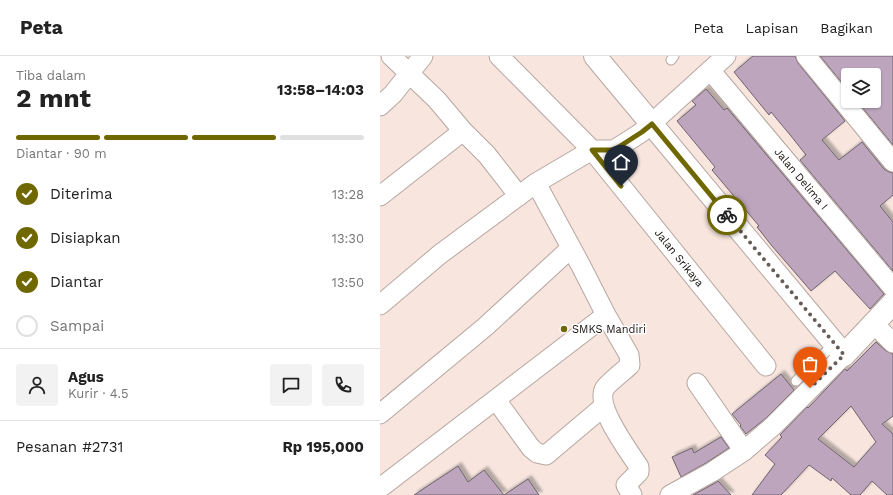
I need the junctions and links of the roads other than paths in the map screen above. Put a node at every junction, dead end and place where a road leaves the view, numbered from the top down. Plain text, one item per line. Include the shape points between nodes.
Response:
1 (391, 56) edge
2 (423, 56) edge
3 (499, 56) edge
4 (595, 56) edge
5 (726, 56) edge
6 (806, 56) edge
7 (710, 70) junction
8 (409, 74) junction
9 (380, 106) edge
10 (652, 124) junction
11 (463, 131) junction
12 (592, 150) junction
13 (893, 162) edge
14 (536, 183) junction
15 (380, 196) edge
16 (519, 196) junction
17 (571, 248) junction
18 (893, 288) edge
19 (893, 303) edge
20 (380, 305) edge
21 (606, 315) junction
22 (874, 324) junction
23 (893, 342) edge
24 (839, 350) junction
25 (766, 366) dead end
26 (796, 381) dead end
27 (697, 383) dead end
28 (496, 400) junction
29 (603, 407) junction
30 (380, 414) edge
31 (744, 451) junction
32 (380, 488) edge
33 (632, 495) edge
34 (670, 495) edge

1 - 8 street
2 - 8 street
3 - 12 street, Jalan Srikaya
4 - 10 street
5 - 7 street
6 - 13 street
7 - 10 street
7 - 18 street, Jalan Delima I
8 - 9 street
8 - 11 street via 437,100
10 - 12 street via 614,150
10 - 24 street
11 - 15 street
11 - 16 street via 487,155
12 - 14 street
12 - 25 street, Jalan Srikaya
14 - 16 street
14 - 17 street
16 - 20 street via 439,255
17 - 21 street
17 - 30 street via 484,327
19 - 22 street
21 - 28 street
21 - 29 street via 631,361 630,365 605,387
22 - 23 street
22 - 24 street
24 - 26 lane
24 - 31 street via 773,426
27 - 31 street
28 - 29 street via 531,448 537,454 546,455
28 - 32 street
29 - 33 street via 639,467 639,472 626,485
31 - 34 street

